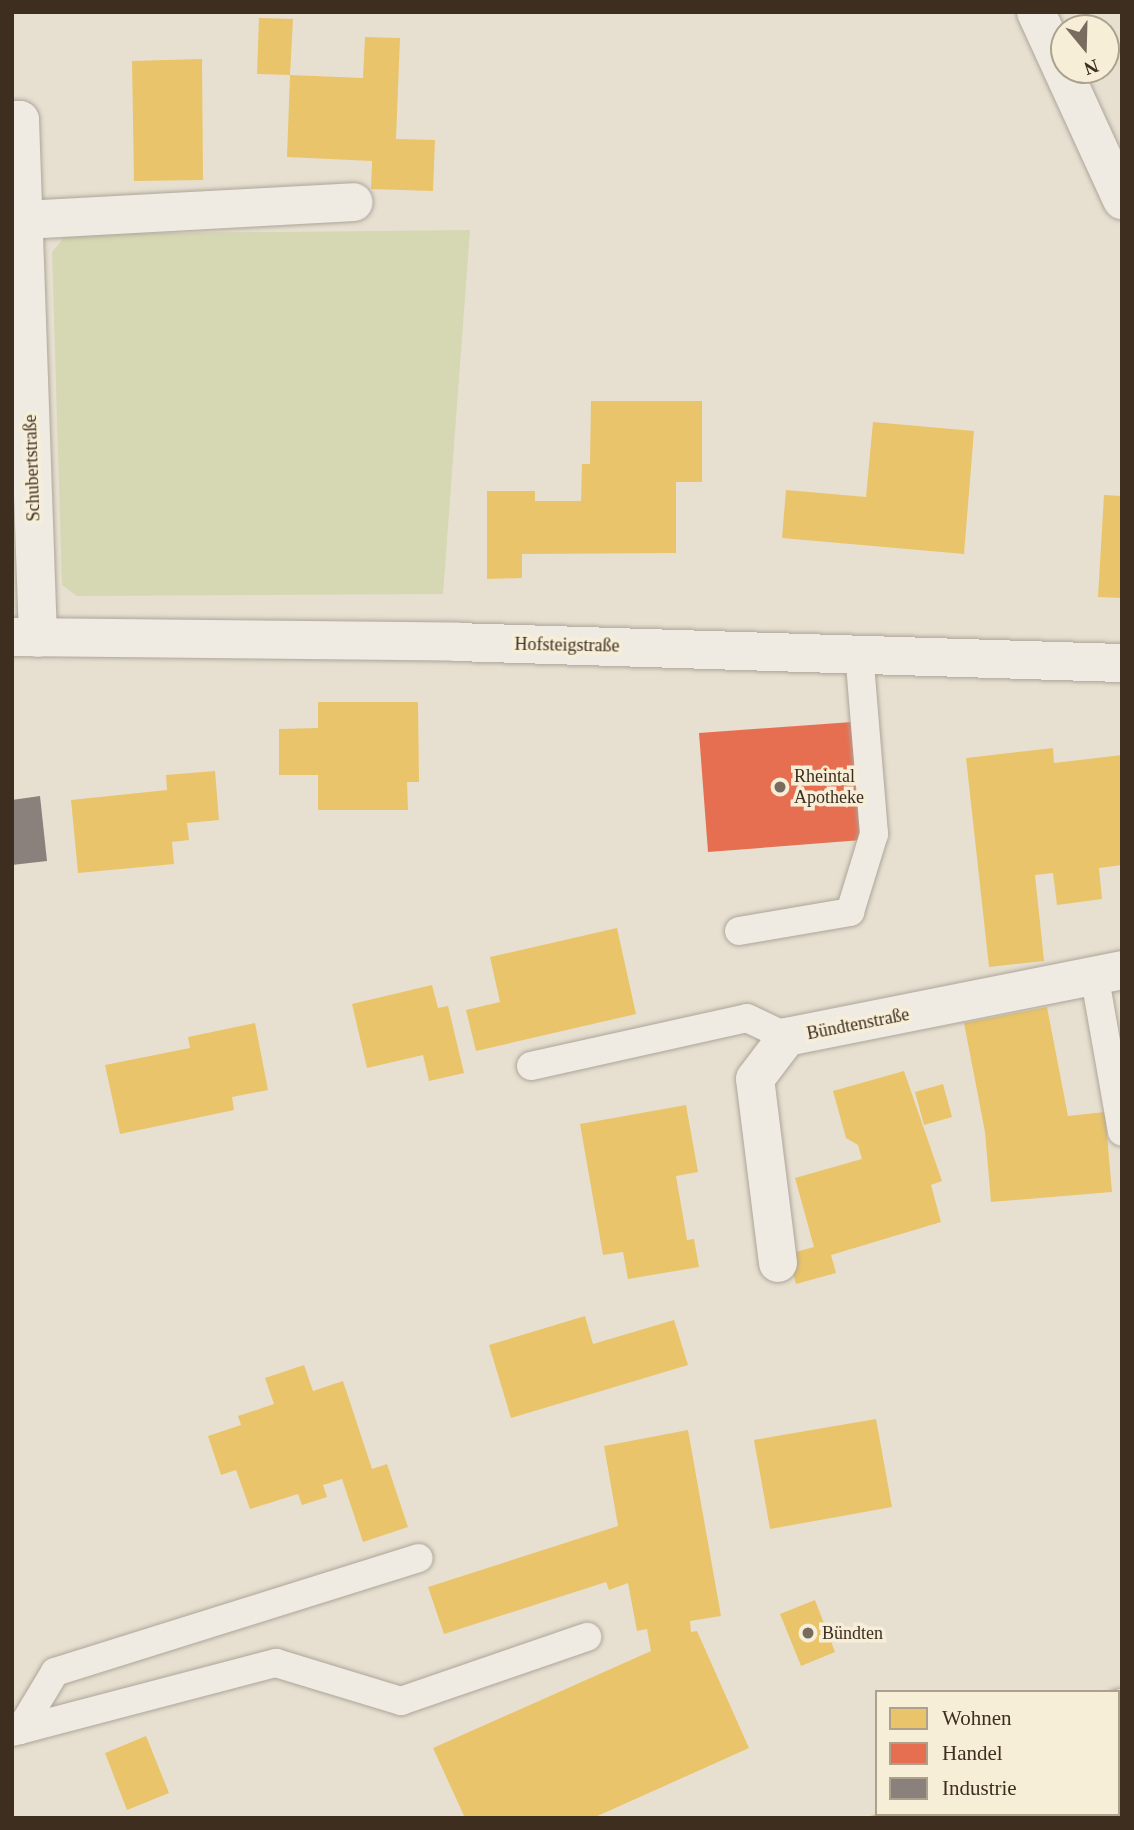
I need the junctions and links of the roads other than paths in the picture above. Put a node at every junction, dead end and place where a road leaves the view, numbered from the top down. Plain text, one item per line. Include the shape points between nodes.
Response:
1 (1036, 12) edge
2 (12, 120) edge
3 (1122, 200) edge
4 (354, 202) dead end
5 (24, 220) junction
6 (19, 298) edge
7 (25, 638) edge
8 (859, 653) junction
9 (1122, 663) edge
10 (739, 931) dead end
11 (1108, 974) edge
12 (787, 1037) junction
13 (531, 1066) dead end
14 (1122, 1132) edge
15 (778, 1263) dead end
16 (419, 1558) dead end
17 (587, 1637) dead end
18 (16, 1731) edge

1 - 3 street
2 - 5 street, Schubertstraße via 20,120
4 - 5 street
5 - 6 street, Schubertstraße
6 - 7 street, Schubertstraße
7 - 8 street, Hofsteigstraße
8 - 9 street, Hofsteigstraße
8 - 10 lane via 873,834 850,912
11 - 12 street, Bündtenstraße
11 - 14 lane
12 - 13 lane via 747,1018
12 - 15 street, Bündtenstraße via 755,1079
16 - 18 lane via 55,1672
17 - 18 lane via 401,1701 276,1663

